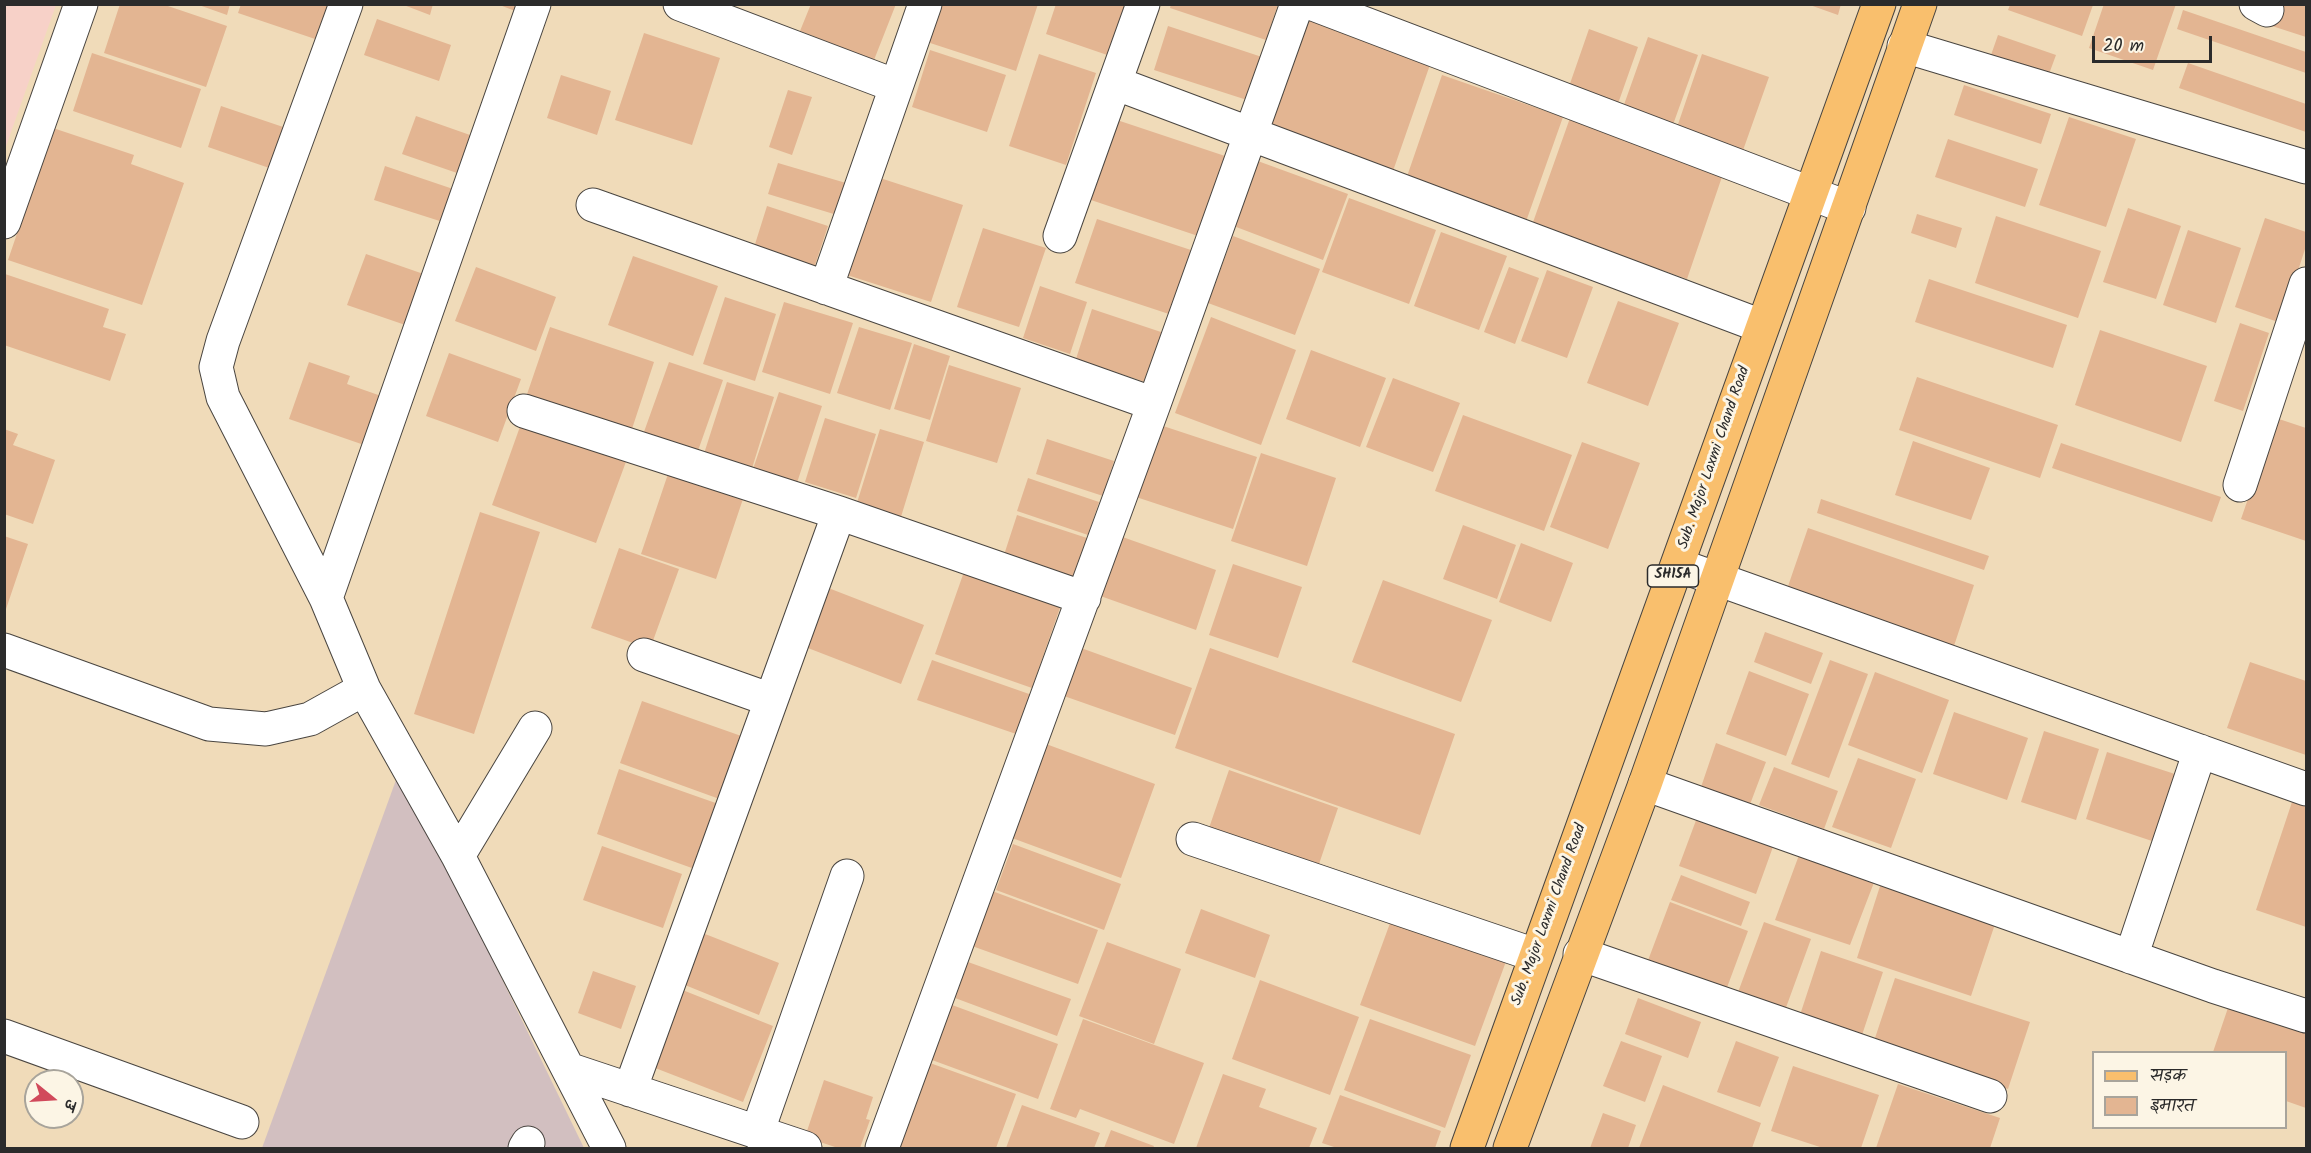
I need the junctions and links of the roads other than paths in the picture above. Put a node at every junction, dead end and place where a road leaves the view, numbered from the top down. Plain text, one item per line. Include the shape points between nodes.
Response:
1 (81, 4) edge
2 (346, 4) edge
3 (534, 4) edge
4 (680, 4) edge
5 (925, 4) edge
6 (1143, 4) edge
7 (1297, 4) edge
8 (1313, 4) edge
9 (1879, 4) edge
10 (1920, 4) edge
11 (1904, 46) junction
12 (1115, 83) junction
13 (896, 86) junction
14 (1251, 133) junction
15 (2307, 167) edge
16 (1809, 194) junction
17 (593, 205) dead end
18 (1849, 208) junction
19 (4, 222) edge
20 (1060, 236) dead end
21 (2307, 284) edge
22 (826, 288) junction
23 (1761, 326) junction
24 (1154, 404) junction
25 (524, 411) dead end
26 (2240, 485) dead end
27 (839, 513) junction
28 (1678, 565) junction
29 (1716, 579) junction
30 (326, 598) junction
31 (1084, 598) junction
32 (4, 650) edge
33 (644, 655) dead end
34 (364, 689) junction
35 (771, 700) junction
36 (535, 728) dead end
37 (2200, 751) junction
38 (1645, 784) junction
39 (2307, 789) edge
40 (1193, 839) dead end
41 (458, 856) junction
42 (846, 876) dead end
43 (1580, 954) junction
44 (1535, 955) junction
45 (2131, 957) junction
46 (2307, 1016) edge
47 (4, 1036) edge
48 (571, 1070) junction
49 (630, 1090) junction
50 (1990, 1096) dead end
51 (242, 1122) dead end
52 (757, 1132) junction
53 (609, 1149) edge
54 (805, 1149) edge
55 (882, 1149) edge
56 (1467, 1149) edge
57 (1509, 1149) edge

1 - 19 street
2 - 30 street via 216,367 223,397 237,427
3 - 30 street
4 - 13 street
5 - 13 street
6 - 12 street
7 - 14 street
8 - 16 street
9 - 16 main road, Sub. Major Laxmi Chand Road / SH15A
10 - 11 main road, SH15A
11 - 15 street
11 - 18 main road, SH15A
12 - 14 street
12 - 20 street
13 - 22 street
14 - 23 street
14 - 24 street
16 - 18 street
16 - 23 main road, Sub. Major Laxmi Chand Road / SH15A
17 - 22 street
18 - 29 main road, SH15A
21 - 26 street
22 - 24 street
23 - 28 main road, Sub. Major Laxmi Chand Road / SH15A
24 - 31 street
25 - 27 street
27 - 31 street
27 - 35 street
28 - 29 street
28 - 44 main road, Sub. Major Laxmi Chand Road / SH15A
29 - 37 street
29 - 38 main road, SH15A
30 - 34 street
31 - 55 street
32 - 34 street via 209,724 267,729 310,719
33 - 35 street
34 - 41 street
35 - 49 street
36 - 41 street
37 - 39 street
37 - 45 street
38 - 43 main road, SH15A
38 - 45 street
40 - 44 street
41 - 48 street
42 - 52 street
43 - 50 street
43 - 57 main road, SH15A
44 - 56 main road, Sub. Major Laxmi Chand Road / SH15A
45 - 46 street
47 - 51 street
48 - 49 street
48 - 53 street
49 - 52 street
52 - 54 street

